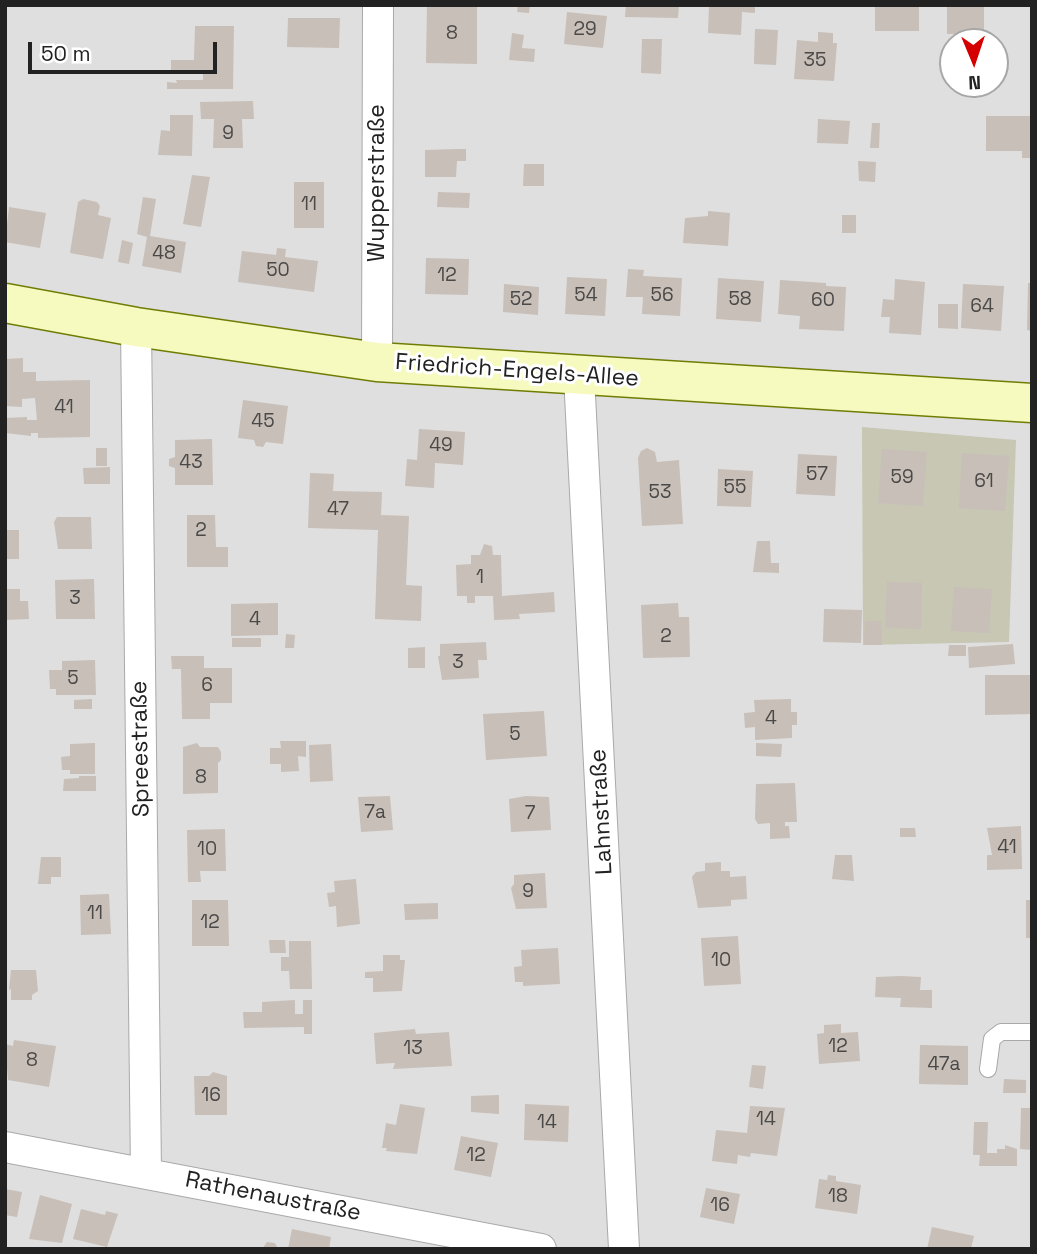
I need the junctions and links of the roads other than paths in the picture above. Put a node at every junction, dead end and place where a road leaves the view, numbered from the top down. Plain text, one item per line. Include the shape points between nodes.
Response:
1 (378, 5) edge
2 (5, 303) edge
3 (136, 327) junction
4 (377, 362) junction
5 (579, 376) junction
6 (1032, 404) edge
7 (1032, 1032) edge
8 (988, 1069) dead end
9 (5, 1147) edge
10 (146, 1172) junction
11 (541, 1249) edge
12 (624, 1249) edge

1 - 4 street, Wupperstraße
2 - 3 street, Friedrich-Engels-Allee
3 - 4 street, Friedrich-Engels-Allee
3 - 10 street, Spreestraße
4 - 5 street, Friedrich-Engels-Allee
5 - 6 street, Friedrich-Engels-Allee
5 - 12 street, Lahnstraße
7 - 8 lane via 1001,1032 992,1039
9 - 10 street, Rathenaustraße
10 - 11 street, Rathenaustraße

